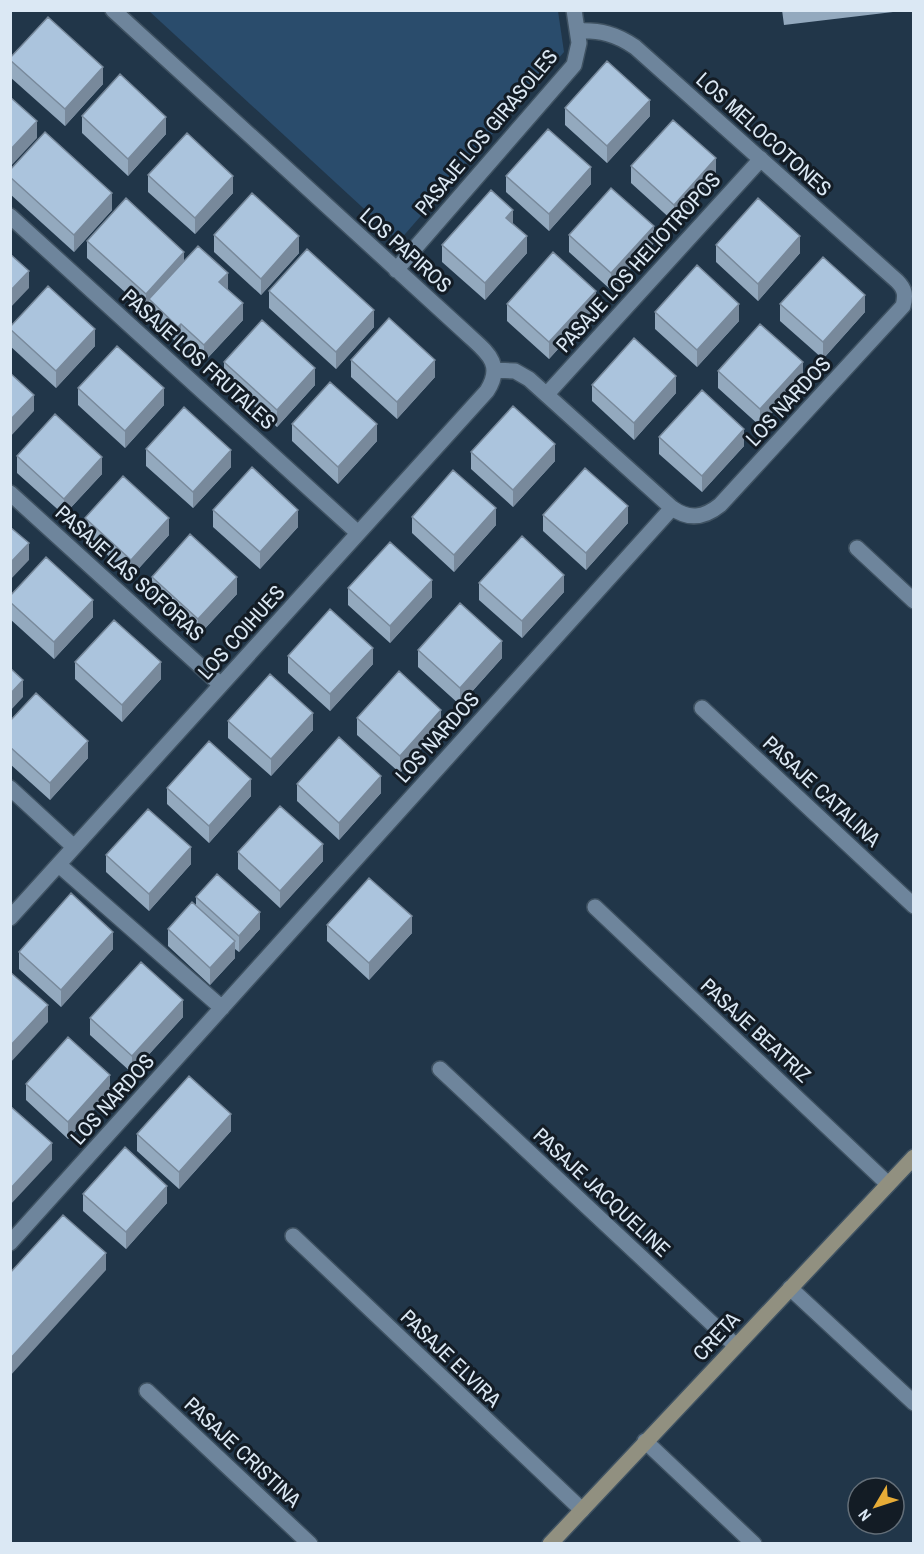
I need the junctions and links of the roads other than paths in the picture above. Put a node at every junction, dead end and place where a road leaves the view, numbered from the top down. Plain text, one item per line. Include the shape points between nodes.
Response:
1 (113, 10) edge
2 (574, 10) edge
3 (578, 32) junction
4 (761, 159) junction
5 (10, 216) edge
6 (396, 270) junction
7 (905, 296) joint
8 (495, 370) junction
9 (546, 394) junction
10 (10, 493) edge
11 (672, 508) junction
12 (358, 533) junction
13 (857, 548) dead end
14 (914, 601) edge
15 (221, 685) junction
16 (702, 708) dead end
17 (10, 788) edge
18 (74, 848) junction
19 (59, 865) junction
20 (914, 906) edge
21 (595, 907) dead end
22 (10, 918) edge
23 (222, 1008) junction
24 (440, 1069) dead end
25 (914, 1157) edge
26 (888, 1184) junction
27 (293, 1236) dead end
28 (10, 1243) edge
29 (790, 1288) junction
30 (736, 1346) junction
31 (147, 1391) dead end
32 (914, 1403) edge
33 (645, 1442) junction
34 (582, 1510) junction
35 (310, 1544) edge
36 (550, 1544) edge
37 (754, 1544) edge

1 - 6 street, LOS PAPIROS
2 - 3 street, PASAJE LOS GIRASOLES
3 - 4 street, LOS MELOCOTONES via 606,32 635,47
3 - 6 street, PASAJE LOS GIRASOLES via 574,65
4 - 7 street, LOS MELOCOTONES via 897,280
4 - 9 street, PASAJE LOS HELIOTROPOS
5 - 12 street, PASAJE LOS FRUTALES
6 - 8 street, LOS PAPIROS via 492,358
7 - 11 street, LOS NARDOS via 897,314 720,505 697,517
8 - 9 street via 515,371
8 - 12 street, LOS COIHUES via 487,391
9 - 11 street
10 - 15 street, PASAJE LAS SOFORAS
11 - 23 street, LOS NARDOS
12 - 15 street, LOS COIHUES
13 - 14 street
15 - 18 street, LOS COIHUES
16 - 20 street, PASAJE CATALINA
17 - 18 street
18 - 19 street, LOS COIHUES
19 - 22 street, LOS COIHUES
19 - 23 street
21 - 26 street, PASAJE BEATRIZ
23 - 28 street, LOS NARDOS
24 - 30 street, PASAJE JACQUELINE
25 - 26 street, CRETA
26 - 29 street, CRETA
27 - 34 street, PASAJE ELVIRA
29 - 30 street, CRETA
29 - 32 street
30 - 33 street, CRETA
31 - 35 street, PASAJE CRISTINA
33 - 34 street, CRETA
33 - 37 street
34 - 36 street, CRETA

